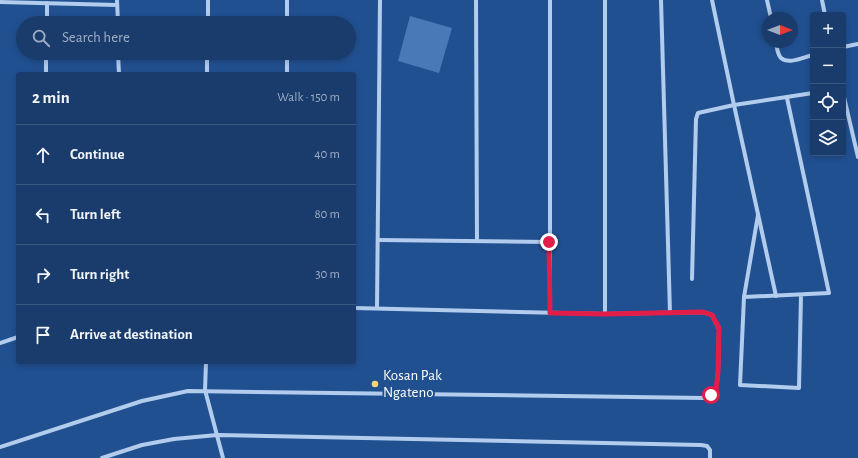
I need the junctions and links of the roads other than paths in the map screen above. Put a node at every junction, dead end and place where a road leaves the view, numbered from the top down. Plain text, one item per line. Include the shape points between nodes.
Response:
1 (208, 0) edge
2 (287, 0) edge
3 (380, 0) edge
4 (476, 0) edge
5 (550, 0) edge
6 (605, 0) edge
7 (661, 0) edge
8 (712, 0) edge
9 (767, 0) edge
10 (822, 0) edge
11 (0, 2) edge
12 (117, 2) edge
13 (47, 3) junction
14 (770, 12) edge
15 (824, 12) edge
16 (46, 16) edge
17 (118, 16) edge
18 (208, 16) edge
19 (287, 16) edge
20 (858, 44) edge
21 (846, 46) edge
22 (777, 48) edge
23 (810, 56) edge
24 (46, 60) edge
25 (118, 60) edge
26 (208, 60) edge
27 (287, 60) edge
28 (46, 72) edge
29 (119, 72) edge
30 (207, 72) edge
31 (287, 72) edge
32 (810, 94) edge
33 (787, 98) junction
34 (734, 105) junction
35 (846, 106) edge
36 (858, 157) edge
37 (758, 212) junction
38 (378, 240) junction
39 (477, 241) junction
40 (549, 242) junction
41 (692, 279) dead end
42 (801, 295) junction
43 (776, 296) junction
44 (744, 297) junction
45 (356, 308) edge
46 (377, 308) junction
47 (550, 313) junction
48 (670, 313) junction
49 (605, 314) junction
50 (16, 338) edge
51 (0, 343) edge
52 (206, 364) edge
53 (205, 390) junction
54 (217, 436) junction
55 (0, 447) edge
56 (102, 458) edge
57 (223, 458) edge
58 (710, 458) edge

1 - 18 street
2 - 19 street
3 - 38 street
4 - 39 street
5 - 40 street
6 - 49 street
7 - 48 street
8 - 34 street
9 - 14 street
10 - 15 street
11 - 13 street
12 - 13 street
12 - 17 street
13 - 16 street
20 - 21 street
22 - 23 street via 781,58 786,60
24 - 28 street
25 - 29 street
26 - 30 street
27 - 31 street
32 - 33 street
33 - 34 street
33 - 42 street via 829,293
34 - 37 street
34 - 41 street via 698,113 696,119
35 - 36 street
37 - 43 street
37 - 44 street
38 - 39 street
38 - 46 street
39 - 40 street
40 - 47 street
42 - 43 street
42 - 44 street via 799,388 740,385
43 - 44 street
45 - 46 street
46 - 47 street
47 - 49 street
48 - 49 street
48 - 53 street via 703,312 712,315 719,328 716,391 711,395 704,398
50 - 51 street
52 - 53 street
53 - 54 street
53 - 55 street via 142,401
54 - 56 street via 174,438
54 - 57 street
54 - 58 street via 702,445 710,450

